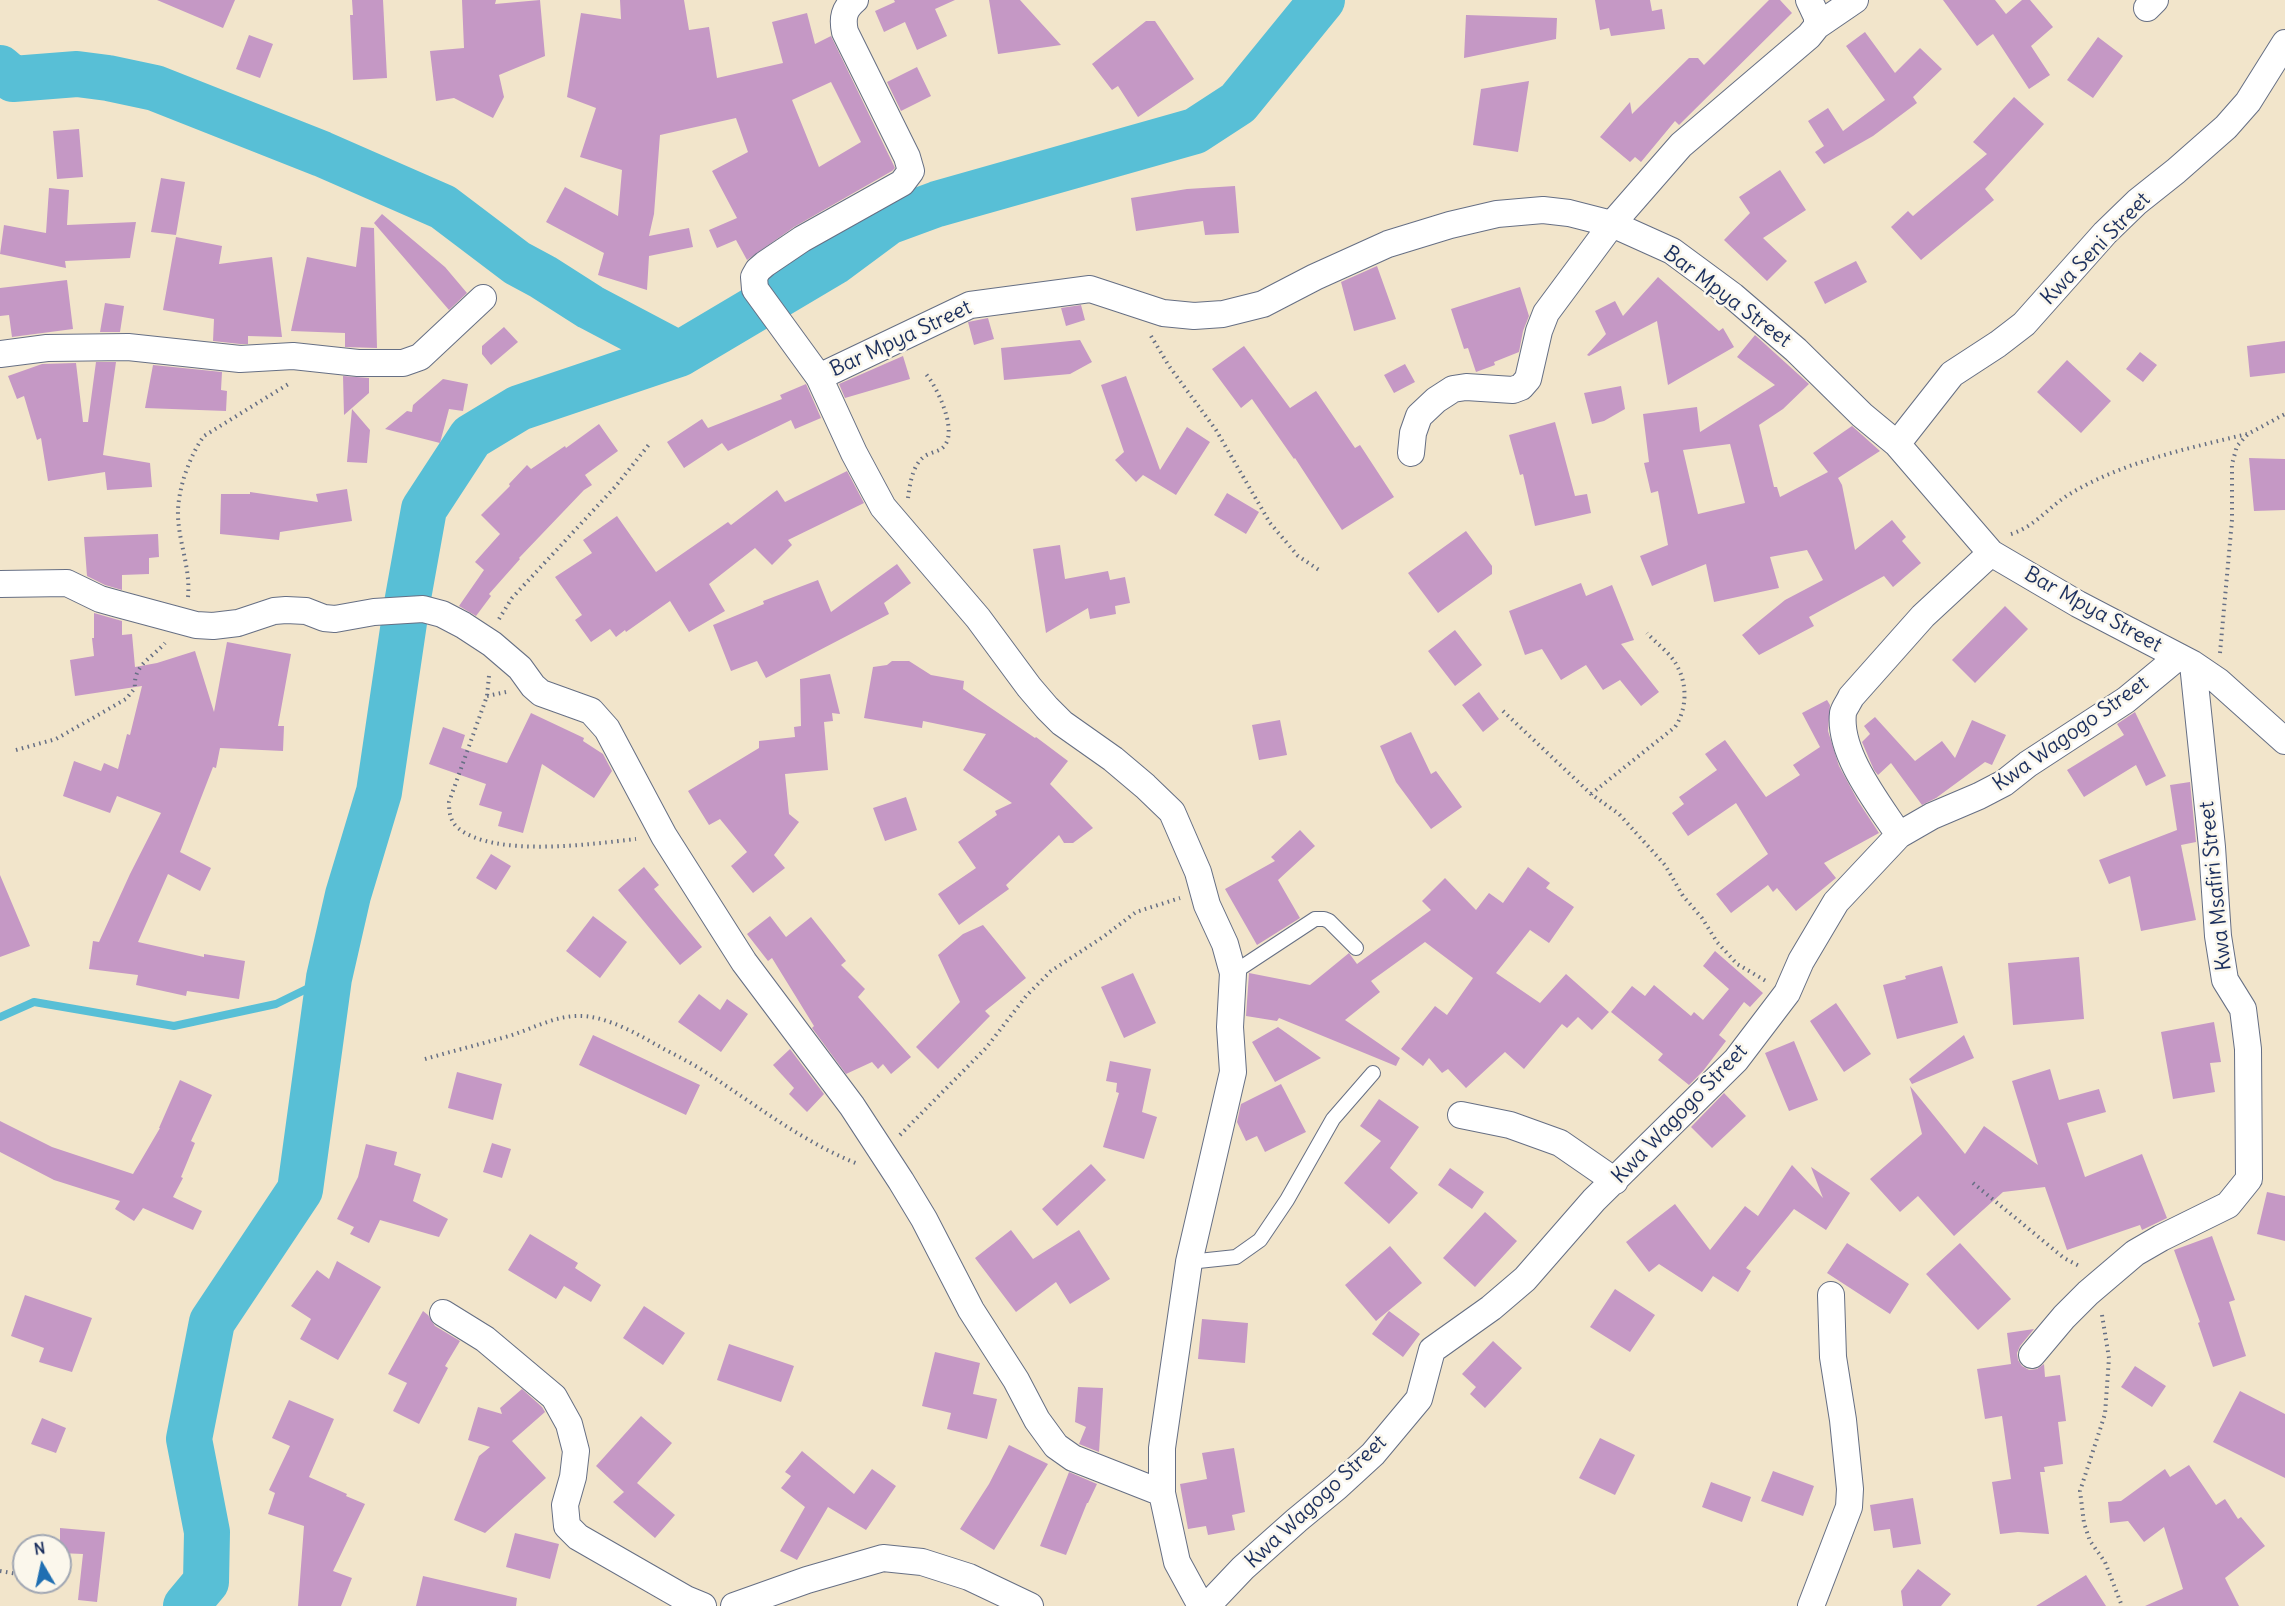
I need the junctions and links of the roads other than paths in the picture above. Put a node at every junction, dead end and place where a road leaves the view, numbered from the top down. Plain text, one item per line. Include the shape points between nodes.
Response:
1 (855, 0) edge
2 (1809, 0) edge
3 (1855, 0) edge
4 (1817, 26) junction
5 (2285, 43) edge
6 (1612, 224) junction
7 (483, 298) dead end
8 (0, 354) edge
9 (819, 377) junction
10 (1897, 444) junction
11 (1411, 453) dead end
12 (1986, 548) junction
13 (0, 584) edge
14 (2186, 660) junction
15 (2285, 741) edge
16 (1899, 835) junction
17 (1356, 948) dead end
18 (1233, 973) junction
19 (1373, 1072) dead end
20 (1461, 1115) dead end
21 (1615, 1181) junction
22 (1189, 1262) junction
23 (1831, 1295) dead end
24 (443, 1312) dead end
25 (2032, 1355) dead end
26 (1162, 1493) junction
27 (703, 1606) edge
28 (734, 1606) edge
29 (1030, 1606) edge
30 (1201, 1606) edge
31 (1207, 1606) edge
32 (1811, 1606) edge

1 - 9 street via 844,14 845,32 911,171 902,183 801,238 754,277 755,289
2 - 4 street
3 - 4 street
4 - 6 street via 1681,145
5 - 10 street, Kwa Seni Street via 2248,102 2226,127 2105,232 2024,324 1952,374
6 - 9 street, Bar Mpya Street via 1543,210 1497,214 1388,243 1263,304 1223,314 1164,313 1090,289 970,304
6 - 10 street, Bar Mpya Street via 1672,251 1733,296
6 - 11 street via 1546,313 1528,379 1521,387 1453,389 1419,416
7 - 8 street via 420,357 403,363 367,364 293,356 240,359 128,347 47,348
9 - 18 street via 883,507 978,618 1047,708 1113,759 1172,812
10 - 12 street, Bar Mpya Street
12 - 14 street, Bar Mpya Street via 2078,604
12 - 16 street via 1851,697 1843,712 1847,748
13 - 26 street via 67,583 109,601 196,625 238,623 286,610 335,619 423,609 452,619 492,644 541,693 591,711 607,729 664,836 732,943 852,1106 872,1159 924,1219 971,1310 1056,1446 1073,1458
14 - 15 street, Bar Mpya Street via 2218,681
14 - 16 street, Kwa Wagogo Street via 2004,783
14 - 25 street, Kwa Msafiri Street via 2212,847 2225,980 2243,1009 2248,1048 2249,1179 2228,1205 2135,1253 2088,1293
16 - 21 street, Kwa Wagogo Street via 1836,902 1787,993 1736,1060
17 - 18 lane via 1329,921 1315,919
18 - 22 street via 1233,1072
19 - 22 lane via 1333,1119 1260,1240 1236,1257
20 - 21 street via 1551,1139
21 - 31 street, Kwa Wagogo Street via 1525,1279 1432,1350 1419,1398 1373,1454 1243,1568
22 - 26 street via 1162,1449
23 - 32 street via 1833,1358 1843,1420 1849,1507
24 - 27 street via 485,1339 555,1397 569,1424 576,1451 565,1505 567,1526 578,1537
26 - 30 street via 1177,1562
28 - 29 street via 883,1558 922,1562 960,1574

